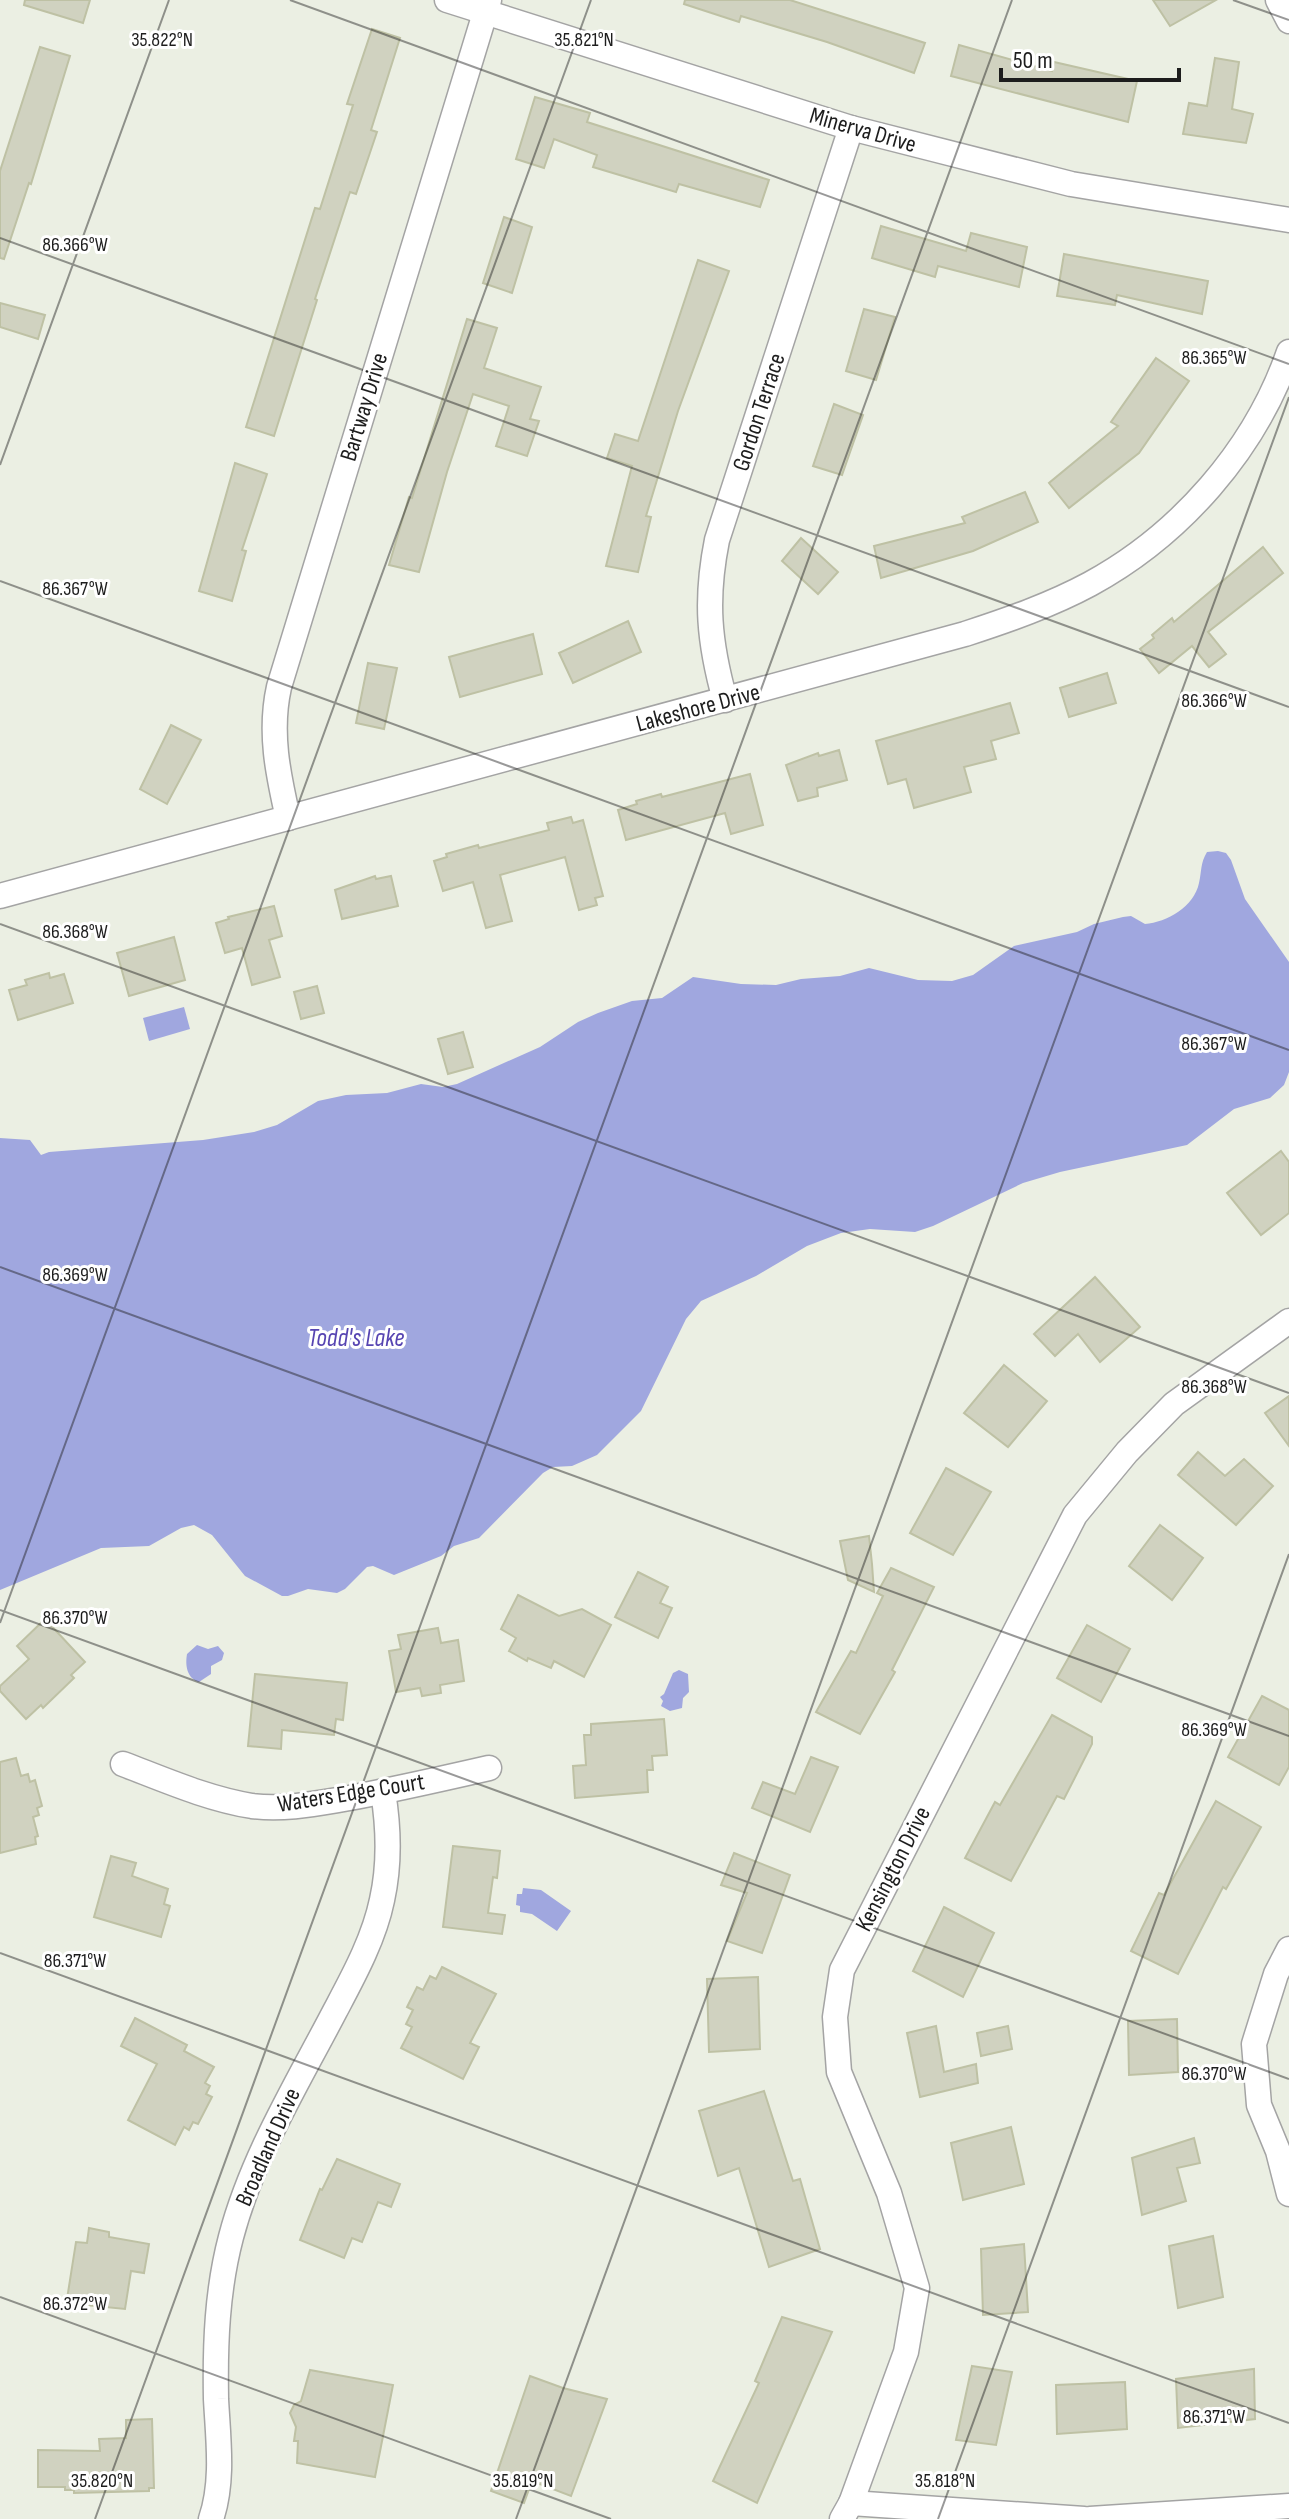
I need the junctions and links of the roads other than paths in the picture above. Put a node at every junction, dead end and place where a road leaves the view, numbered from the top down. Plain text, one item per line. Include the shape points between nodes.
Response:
1 (447, 0) edge
2 (1278, 0) edge
3 (488, 6) edge
4 (1289, 21) edge
5 (851, 128) junction
6 (1289, 220) edge
7 (1289, 352) edge
8 (725, 700) junction
9 (288, 818) junction
10 (0, 896) edge
11 (1289, 1321) edge
12 (123, 1764) dead end
13 (489, 1768) dead end
14 (383, 1792) junction
15 (1289, 1949) edge
16 (1283, 2150) edge
17 (1289, 2194) edge
18 (1289, 2506) edge
19 (846, 2511) edge
20 (211, 2519) edge
21 (1087, 2519) edge

1 - 3 street, Minerva Drive
2 - 4 street
3 - 5 street, Minerva Drive
3 - 9 street, Bartway Drive via 279,687 273,720
5 - 6 street, Minerva Drive via 1071,184
5 - 8 street, Gordon Terrace via 717,540 708,615
7 - 8 street, Lakeshore Drive via 1251,433 1212,484 1168,529 1111,571 1010,619
8 - 9 street, Lakeshore Drive
9 - 10 street, Lakeshore Drive
11 - 19 street, Kensington Drive via 1174,1404 1075,1515 842,1970 835,2017 839,2072 889,2193 917,2288 906,2352
12 - 14 street, Waters Edge Court via 252,1806 290,1807
13 - 14 street, Waters Edge Court
14 - 20 street, Broadland Drive via 388,1855 375,1925 264,2150 230,2240 216,2332 218,2482
15 - 16 street via 1254,2044 1259,2105
16 - 17 street
18 - 21 street
19 - 21 street

